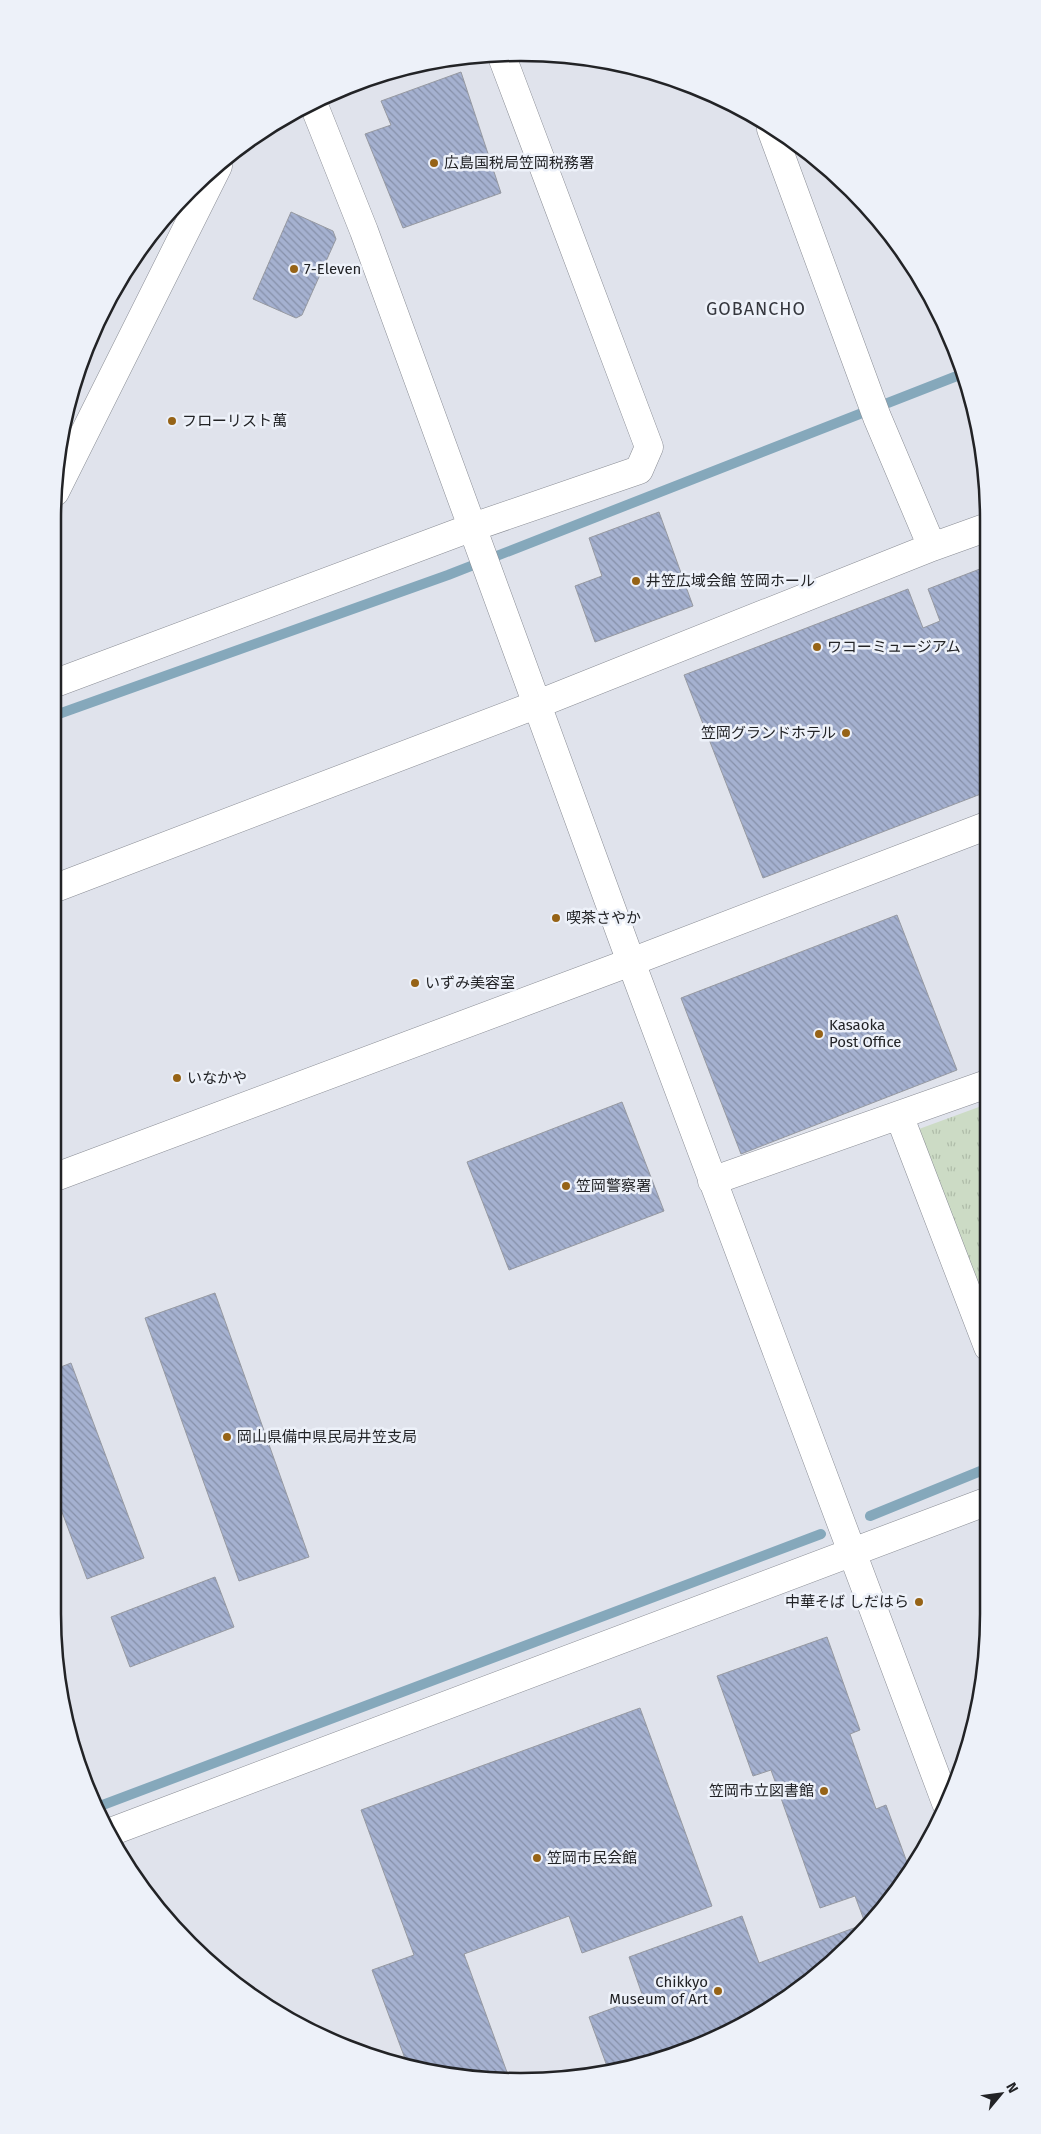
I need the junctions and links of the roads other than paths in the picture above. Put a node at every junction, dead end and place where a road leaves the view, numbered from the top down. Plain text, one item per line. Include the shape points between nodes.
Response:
1 (504, 62) edge
2 (316, 110) edge
3 (774, 138) edge
4 (209, 183) edge
5 (64, 475) edge
6 (980, 530) edge
7 (476, 538) junction
8 (932, 547) junction
9 (61, 681) edge
10 (538, 704) junction
11 (980, 828) edge
12 (61, 886) edge
13 (631, 962) junction
14 (980, 1086) edge
15 (899, 1115) junction
16 (61, 1175) edge
17 (712, 1181) junction
18 (979, 1297) edge
19 (980, 1504) edge
20 (853, 1551) junction
21 (943, 1794) edge
22 (116, 1830) edge

1 - 7 street via 648,448 639,470
2 - 7 street via 364,231
3 - 8 street via 873,407
4 - 5 street
6 - 8 street
7 - 9 street
7 - 10 street
8 - 10 street
10 - 12 street
10 - 13 street
11 - 13 street
13 - 16 street
13 - 17 street
14 - 15 street
15 - 17 street
15 - 18 street
17 - 20 street
19 - 20 street
20 - 21 street
20 - 22 street

